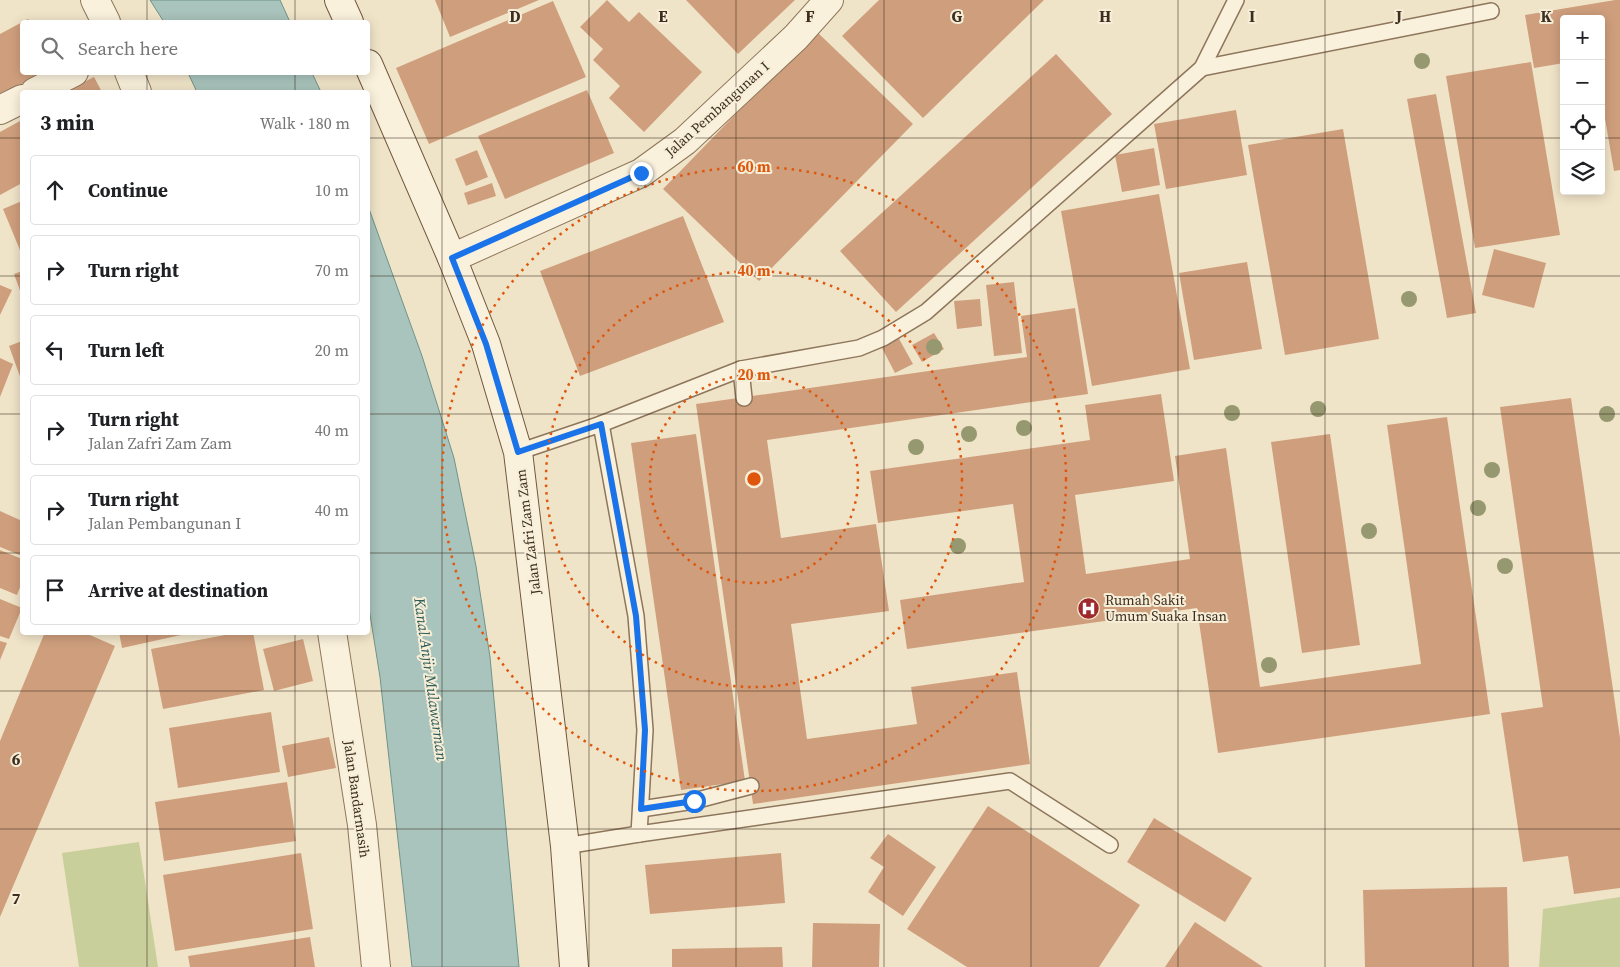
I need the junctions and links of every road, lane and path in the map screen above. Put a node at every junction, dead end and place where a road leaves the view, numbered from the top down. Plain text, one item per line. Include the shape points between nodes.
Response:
1 (95, 0) edge
2 (339, 0) edge
3 (829, 0) edge
4 (1236, 0) edge
5 (1491, 11) dead end
6 (105, 20) edge
7 (348, 20) edge
8 (1202, 68) junction
9 (370, 69) edge
10 (68, 75) edge
11 (130, 75) edge
12 (39, 90) edge
13 (136, 90) edge
14 (20, 100) edge
15 (0, 110) edge
16 (452, 258) junction
17 (741, 369) junction
18 (744, 398) dead end
19 (601, 424) junction
20 (518, 452) junction
21 (332, 635) edge
22 (751, 786) dead end
23 (641, 809) junction
24 (639, 834) junction
25 (1110, 845) dead end
26 (565, 846) junction
27 (376, 967) edge
28 (574, 967) edge

1 - 6 main road
2 - 7 main road
3 - 16 main road, Jalan Pembangunan I via 796,37 685,141 641,173
4 - 8 lane
5 - 8 lane
8 - 17 lane via 926,312 859,348
9 - 16 main road, Jalan Zafri Zam Zam
10 - 12 main road
11 - 13 main road
14 - 15 main road
16 - 20 main road, Jalan Zafri Zam Zam via 486,344
17 - 18 lane
17 - 19 lane
19 - 20 lane
19 - 23 lane via 636,616 645,730
20 - 26 main road, Jalan Zafri Zam Zam
21 - 27 main road, Jalan Bandarmasih via 362,825
22 - 23 lane via 694,801
23 - 24 lane
24 - 25 lane via 1010,780
24 - 26 lane
26 - 28 main road, Jalan Zafri Zam Zam

